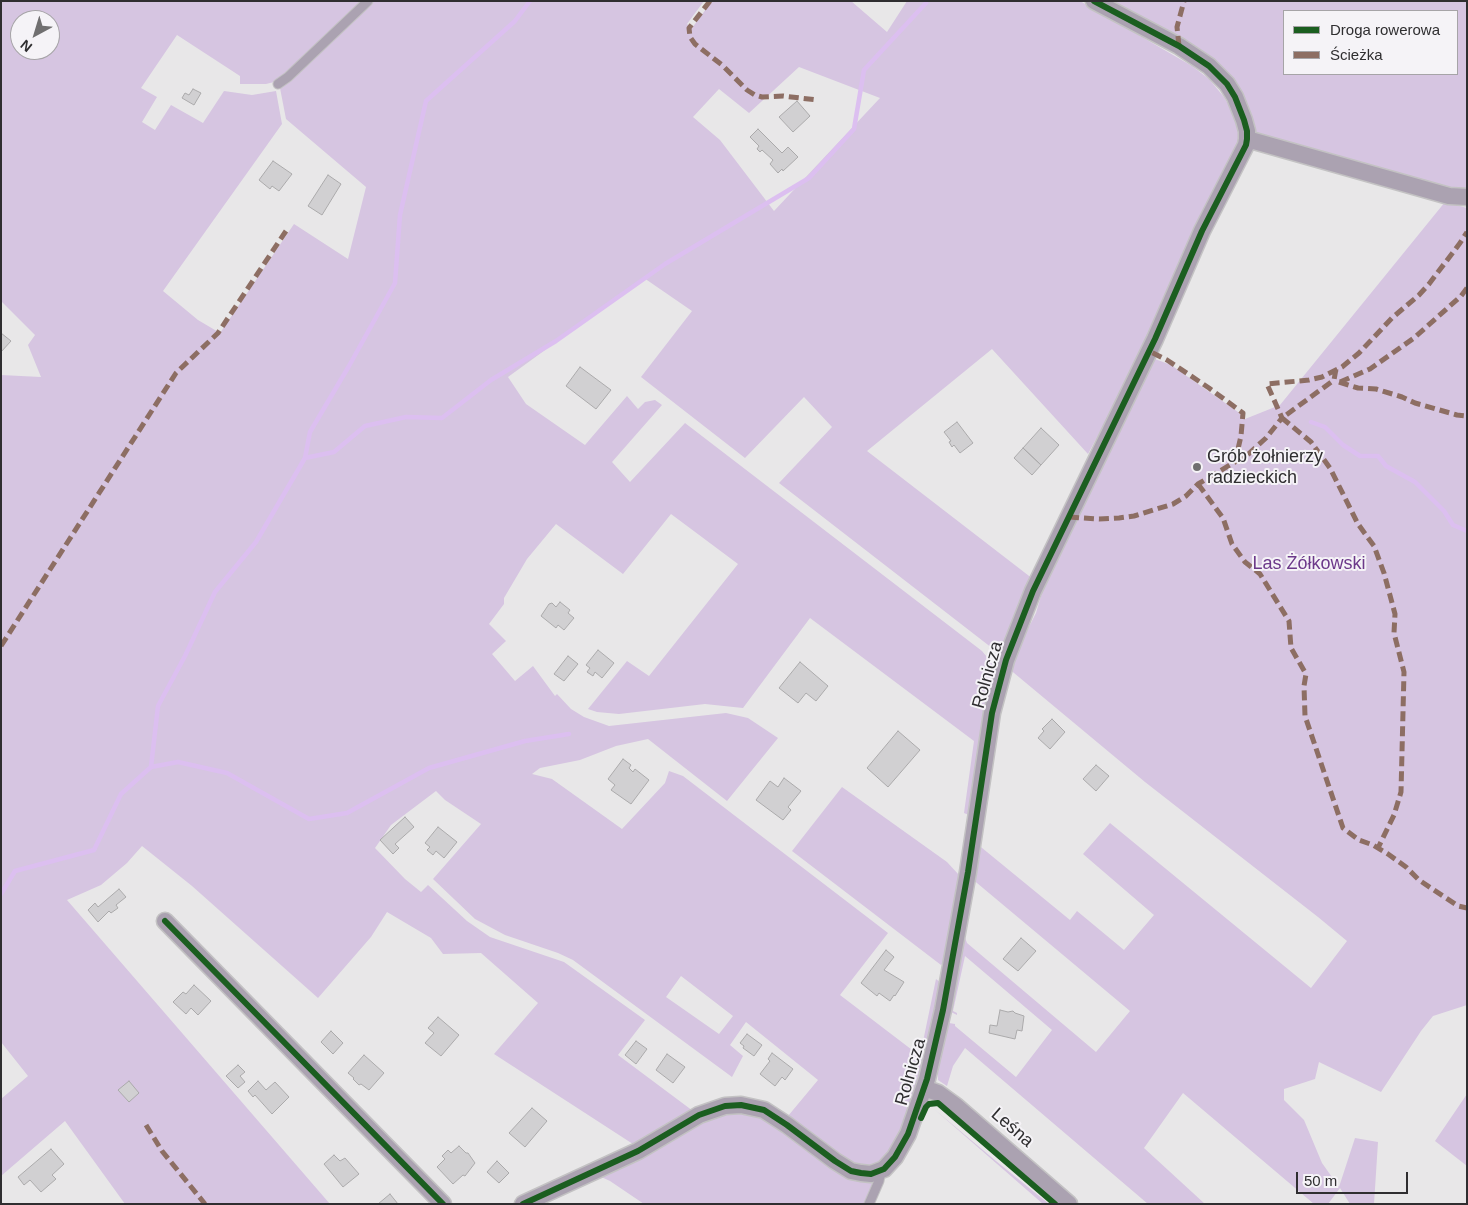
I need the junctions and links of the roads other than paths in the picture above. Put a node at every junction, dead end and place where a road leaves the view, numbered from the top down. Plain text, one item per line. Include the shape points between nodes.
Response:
1 (368, 1) edge
2 (1094, 1) edge
3 (278, 84) dead end
4 (1247, 139) junction
5 (1467, 197) edge
6 (165, 921) dead end
7 (924, 1088) junction
8 (878, 1172) junction
9 (443, 1204) edge
10 (523, 1204) edge
11 (869, 1204) edge
12 (1069, 1204) edge

1 - 3 lane
2 - 4 street via 1179,46 1209,66 1234,97 1248,131
4 - 5 street via 1449,196
4 - 7 street, Rolnicza via 1038,582 1006,660 992,713 966,881
6 - 9 street
7 - 8 street, Rolnicza via 908,1134 895,1157
7 - 12 street, Leśna via 938,1093 956,1106
8 - 10 street via 871,1174 851,1170 764,1110 735,1105 699,1115 638,1151
8 - 11 lane via 879,1182

